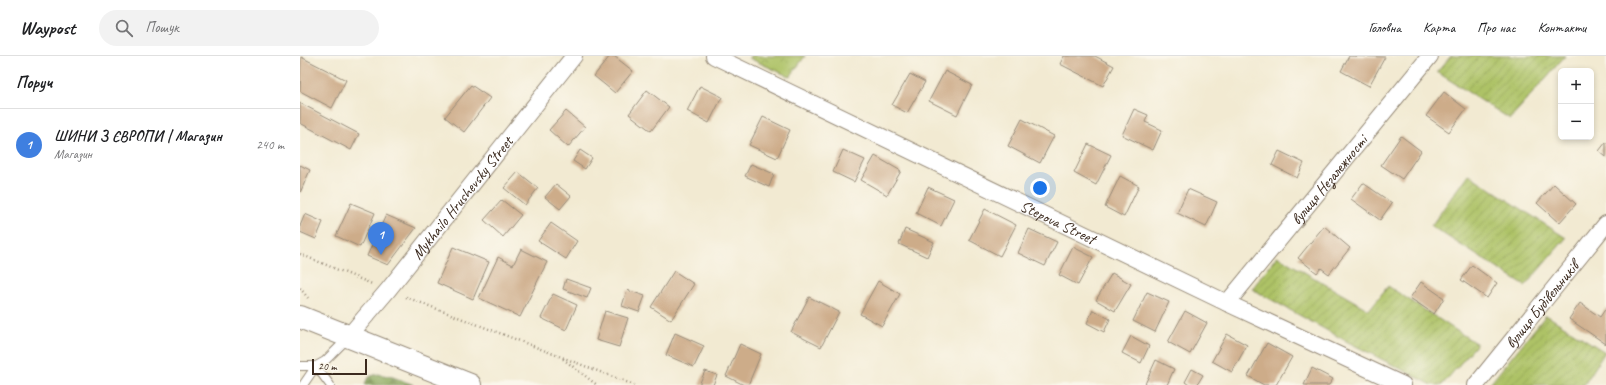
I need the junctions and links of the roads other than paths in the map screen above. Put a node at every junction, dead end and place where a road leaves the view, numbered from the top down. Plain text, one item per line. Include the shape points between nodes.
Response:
1 (574, 56) edge
2 (714, 56) edge
3 (1430, 56) edge
4 (1606, 224) edge
5 (1227, 303) junction
6 (305, 309) edge
7 (348, 338) junction
8 (300, 366) edge
9 (316, 366) junction
10 (303, 385) edge
11 (330, 385) edge
12 (470, 385) edge
13 (1403, 385) edge
14 (1476, 385) edge

1 - 7 street, Mykhailo Hrushevsky Street
2 - 5 street, Stepova Street
3 - 5 street, вулиця Незалежності
4 - 14 street, вулиця Будівельників
5 - 13 street, Stepova Street
6 - 7 highway
7 - 9 lane via 332,355
7 - 12 highway
8 - 9 lane
9 - 10 lane
9 - 11 lane

